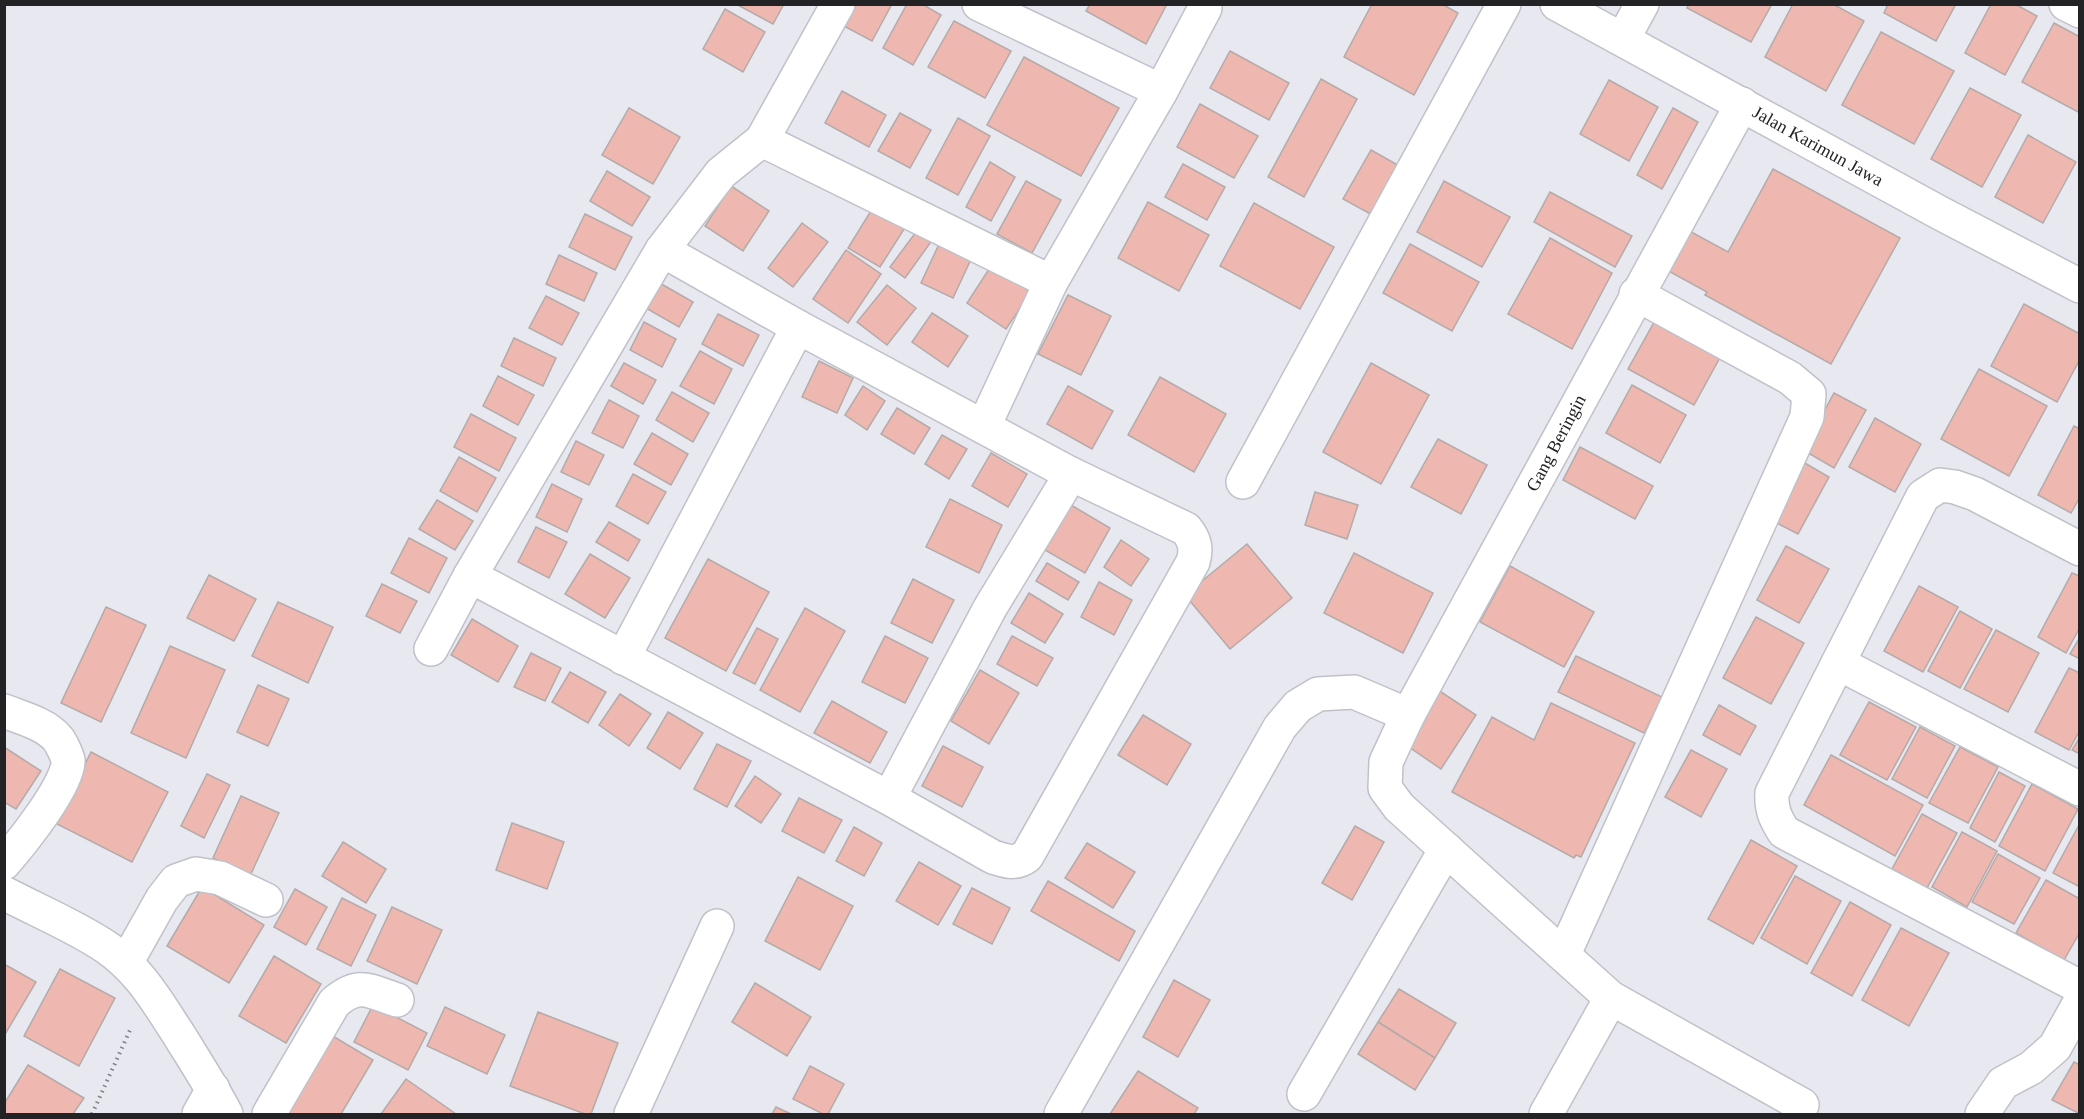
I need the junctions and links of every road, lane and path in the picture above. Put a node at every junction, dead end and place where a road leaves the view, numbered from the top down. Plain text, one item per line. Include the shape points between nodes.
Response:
1 (838, 4) edge
2 (979, 4) edge
3 (1504, 4) edge
4 (1557, 4) edge
5 (1642, 4) edge
6 (2066, 4) edge
7 (1205, 8) dead end
8 (2079, 11) edge
9 (1623, 39) junction
10 (1161, 91) junction
11 (1742, 104) junction
12 (762, 140) junction
13 (662, 250) junction
14 (1052, 282) junction
15 (2079, 286) edge
16 (1636, 294) junction
17 (798, 327) junction
18 (984, 426) junction
19 (1071, 474) junction
20 (1243, 482) dead end
21 (2079, 549) edge
22 (470, 576) junction
23 (431, 649) dead end
24 (622, 658) junction
25 (1838, 663) junction
26 (4, 711) edge
27 (1408, 715) junction
28 (2079, 789) edge
29 (889, 798) junction
30 (1446, 849) junction
31 (4, 863) edge
32 (4, 894) edge
33 (266, 900) dead end
34 (717, 926) dead end
35 (1564, 954) junction
36 (126, 963) junction
37 (2079, 987) edge
38 (149, 988) junction
39 (1611, 998) junction
40 (398, 1000) dead end
41 (2079, 1002) edge
42 (1304, 1094) dead end
43 (1802, 1105) dead end
44 (212, 1106) edge
45 (92, 1114) edge
46 (269, 1114) edge
47 (631, 1114) edge
48 (1061, 1114) edge
49 (1546, 1114) edge
50 (1982, 1114) edge

1 - 12 street
2 - 10 street
3 - 20 street
4 - 9 street, Jalan Karimun Jawa
5 - 9 street
6 - 8 street
7 - 10 street
9 - 11 street, Jalan Karimun Jawa
10 - 14 street
11 - 15 street, Jalan Karimun Jawa
11 - 16 street, Gang Beringin
12 - 13 street via 721,173
12 - 14 street
13 - 17 street
13 - 22 street
14 - 18 street
16 - 27 street, Gang Beringin
16 - 35 street via 1790,378 1809,394 1807,417
17 - 18 street
17 - 24 street
18 - 19 street
19 - 29 street via 990,608
19 - 29 street via 1186,529 1194,539 1196,553 1187,572 1027,856 1011,862 993,857
21 - 25 street via 1976,494 1940,485 1923,496
22 - 23 street
22 - 24 street
24 - 29 street
25 - 28 street
25 - 37 street via 1772,793 1771,807 1784,832
26 - 31 street via 38,724 58,739 68,760 63,780
27 - 30 street, Gang Beringin via 1386,762 1385,788 1399,807
27 - 48 street via 1354,692 1318,694 1292,713 1280,727
30 - 35 street
30 - 42 street
32 - 36 street via 84,934
33 - 36 street via 219,878 196,874 176,881
34 - 47 street
35 - 39 street
36 - 38 street
38 - 44 street
38 - 45 path
39 - 43 street
39 - 49 street
40 - 46 street via 362,989 347,992 334,1003
41 - 50 street via 2055,1047 2031,1068 2003,1083

